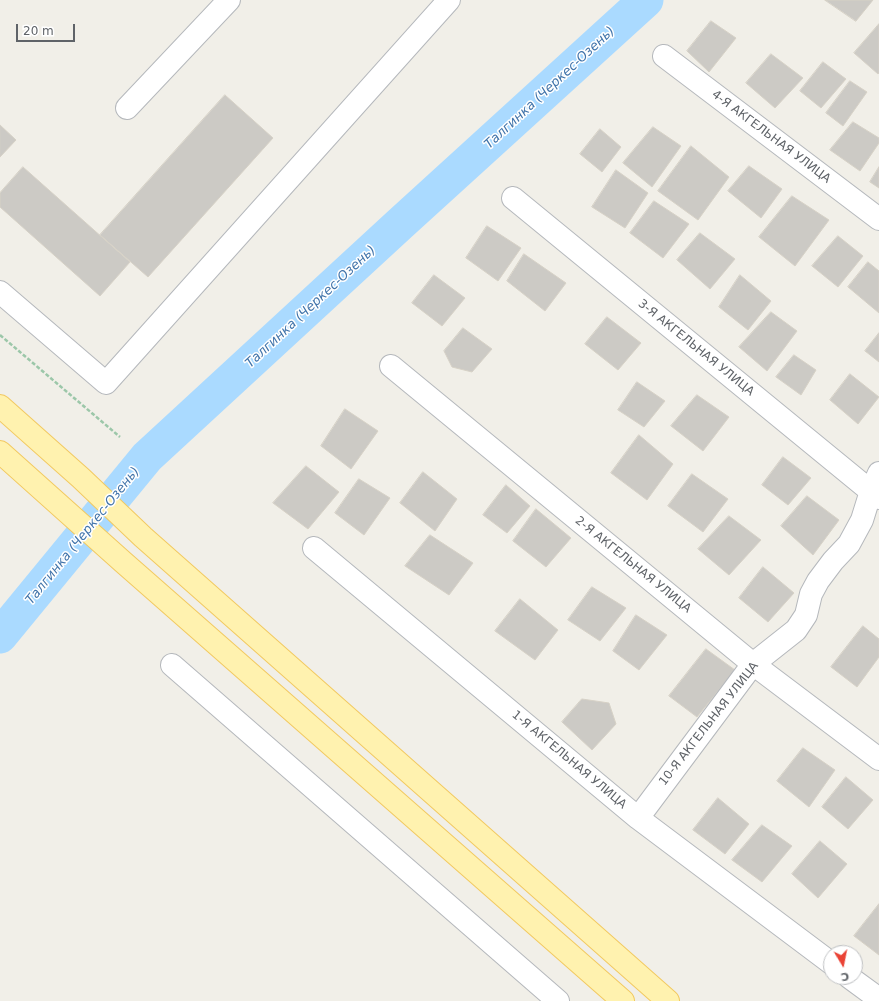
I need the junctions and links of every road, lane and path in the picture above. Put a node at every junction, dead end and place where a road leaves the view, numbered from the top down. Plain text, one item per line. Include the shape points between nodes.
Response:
1 (229, 0) edge
2 (449, 0) edge
3 (664, 56) dead end
4 (126, 108) dead end
5 (513, 198) dead end
6 (879, 219) edge
7 (0, 292) edge
8 (0, 335) edge
9 (391, 366) dead end
10 (0, 406) edge
11 (120, 437) dead end
12 (0, 452) edge
13 (876, 487) edge
14 (314, 548) dead end
15 (753, 664) junction
16 (172, 665) dead end
17 (879, 759) edge
18 (638, 818) junction
19 (823, 957) edge
20 (860, 985) edge
21 (879, 999) edge
22 (558, 1001) edge
23 (623, 1001) edge
24 (668, 1001) edge

1 - 4 street
2 - 7 street via 106,383
3 - 6 street, 4-Я АКГЕЛЬНАЯ УЛИЦА
5 - 13 street, 3-Я АКГЕЛЬНАЯ УЛИЦА
8 - 11 path
9 - 15 street, 2-Я АКГЕЛЬНАЯ УЛИЦА
10 - 24 main road via 143,537
12 - 23 main road
13 - 15 street, 10-Я АКГЕЛЬНАЯ УЛИЦА via 849,544 818,581 806,615 796,630
14 - 18 street, 1-Я АКГЕЛЬНАЯ УЛИЦА
15 - 17 street, 2-Я АКГЕЛЬНАЯ УЛИЦА
15 - 18 street, 10-Я АКГЕЛЬНАЯ УЛИЦА
16 - 22 street
18 - 19 street, 1-Я АКГЕЛЬНАЯ УЛИЦА
20 - 21 street

